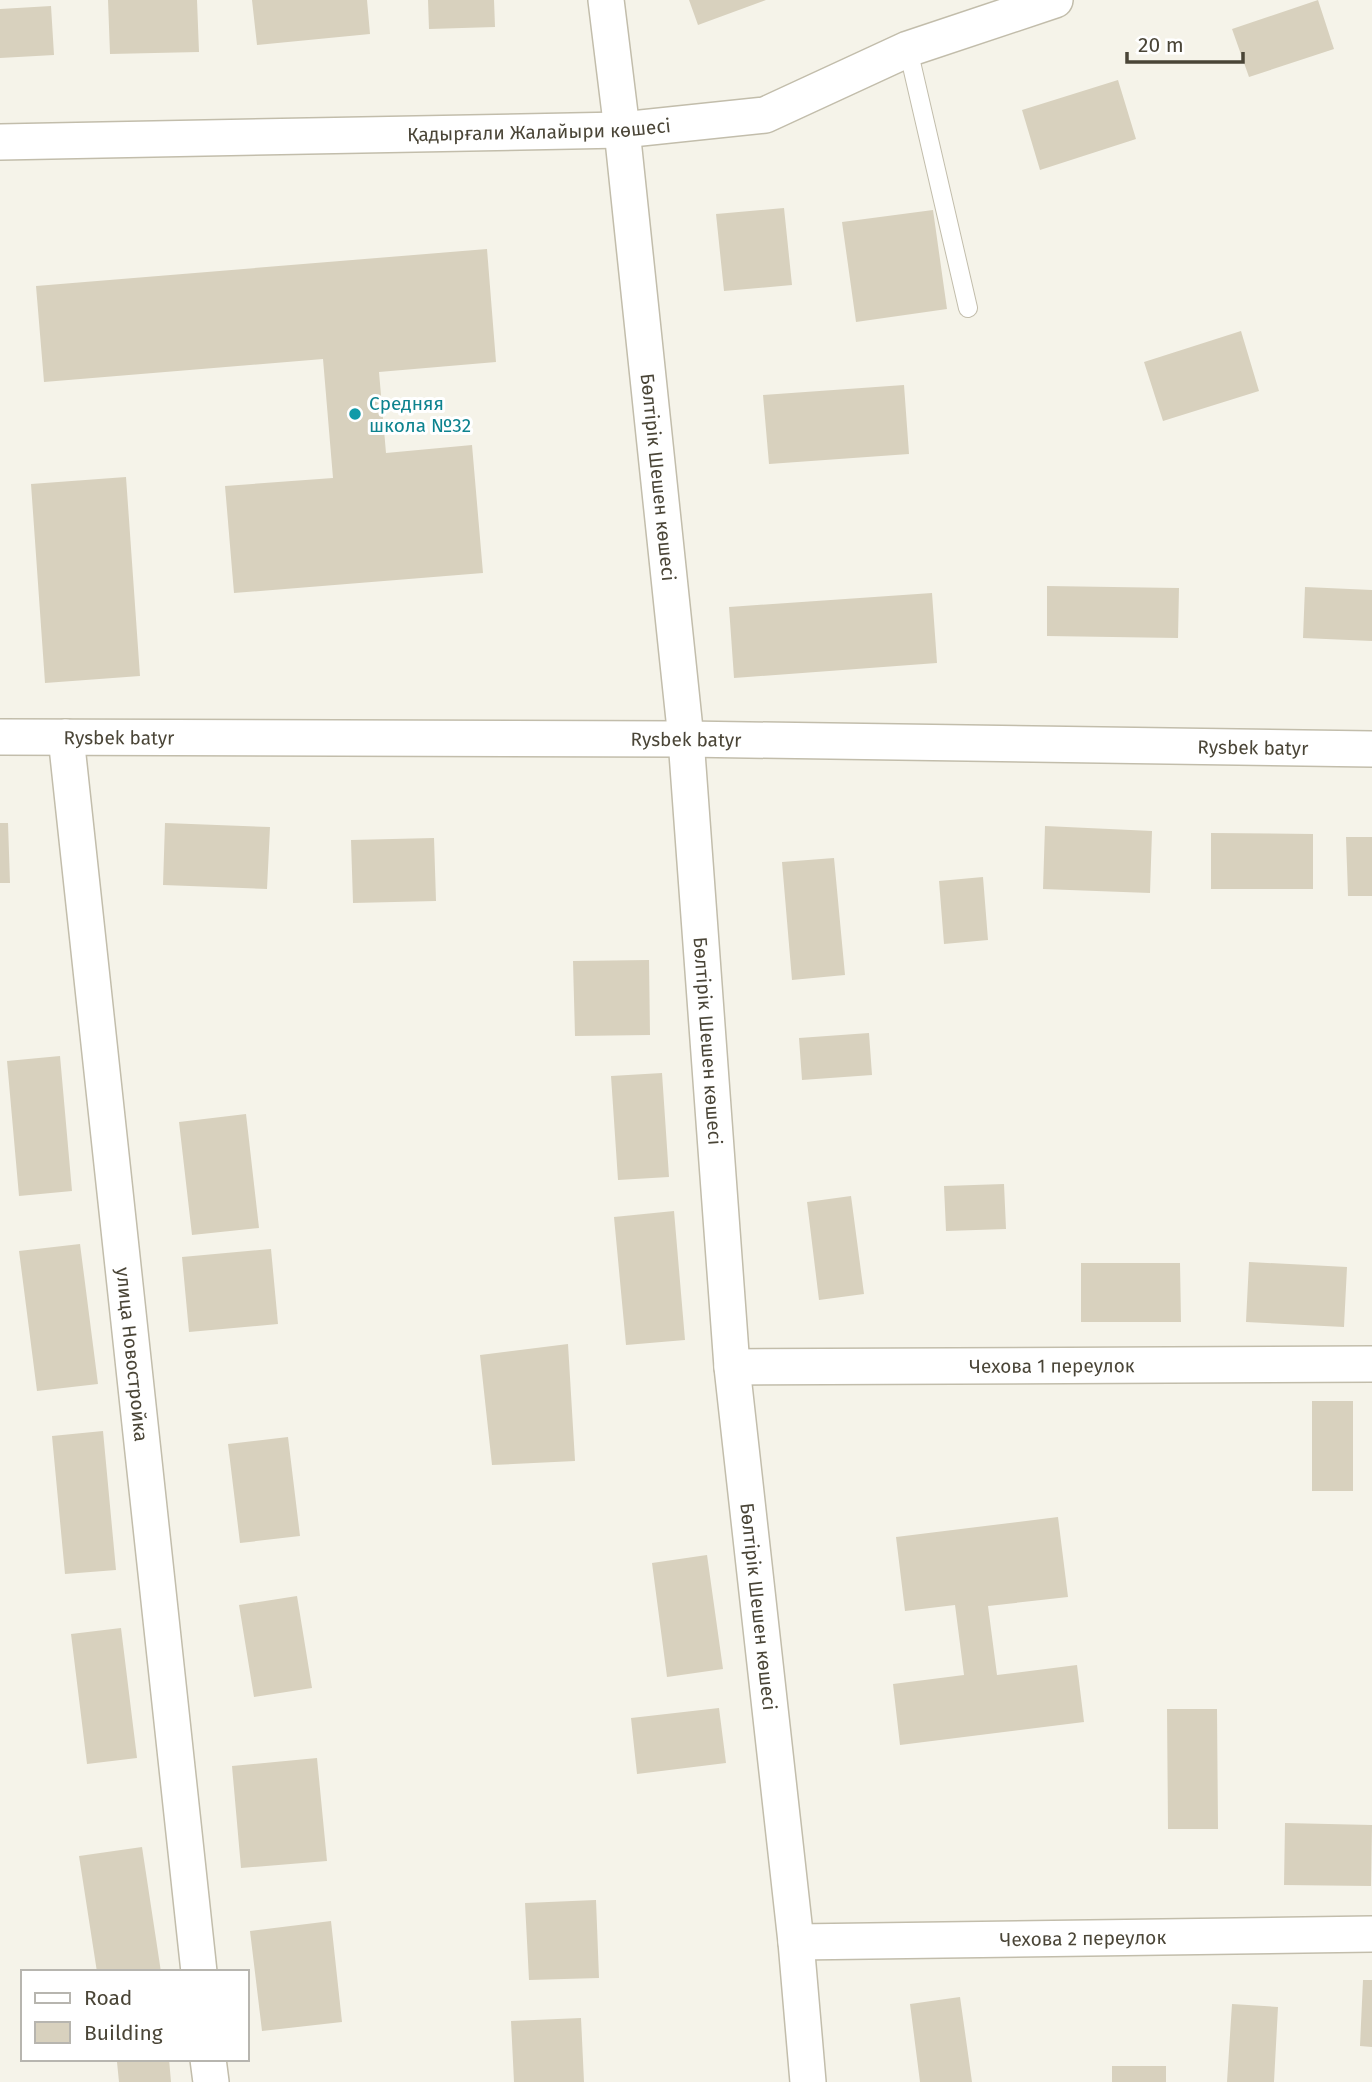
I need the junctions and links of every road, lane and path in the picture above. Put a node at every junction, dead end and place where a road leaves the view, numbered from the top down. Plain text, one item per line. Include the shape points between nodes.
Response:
1 (606, 0) edge
2 (1055, 0) edge
3 (908, 49) junction
4 (622, 130) junction
5 (0, 142) edge
6 (968, 308) dead end
7 (0, 737) edge
8 (66, 737) junction
9 (687, 739) junction
10 (1372, 749) edge
11 (1372, 1364) edge
12 (732, 1367) junction
13 (1372, 1934) edge
14 (796, 1942) junction
15 (199, 1970) edge
16 (208, 2061) edge
17 (211, 2082) edge
18 (808, 2082) edge

1 - 4 street, Бөлтірік Шешен көшесі
2 - 3 street, Қадырғали Жалайыри көшесі
3 - 4 street, Қадырғали Жалайыри көшесі via 765,115
3 - 6 lane
4 - 5 street, Қадырғали Жалайыри көшесі
4 - 9 street, Бөлтірік Шешен көшесі
7 - 8 street, Rysbek batyr
8 - 9 street, Rysbek batyr
8 - 15 street, улица Новостройка
9 - 10 street, Rysbek batyr
9 - 12 street, Бөлтірік Шешен көшесі
11 - 12 street, Чехова 1 переулок
12 - 14 street, Бөлтірік Шешен көшесі
13 - 14 street, Чехова 2 переулок
14 - 18 street, Бөлтірік Шешен көшесі
16 - 17 street

